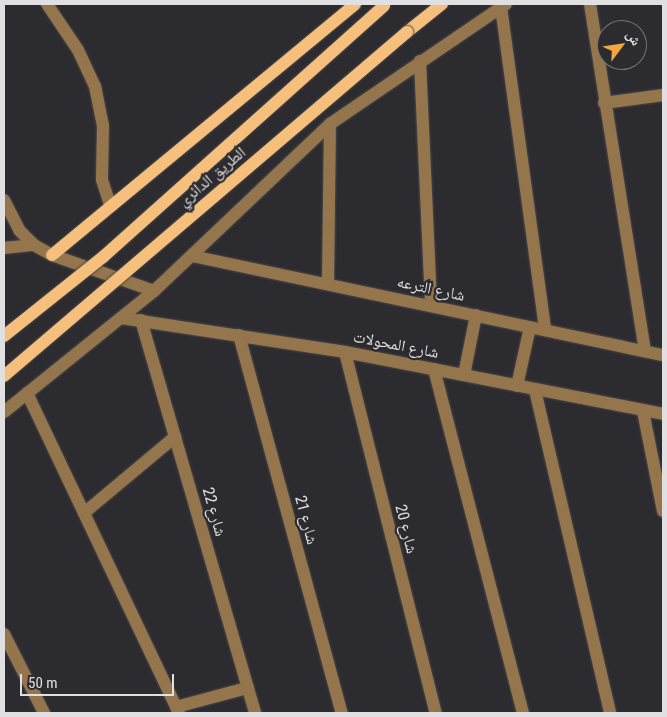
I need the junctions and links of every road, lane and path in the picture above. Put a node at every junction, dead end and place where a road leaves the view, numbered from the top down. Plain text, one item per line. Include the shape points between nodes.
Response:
1 (47, 4) edge
2 (355, 4) edge
3 (442, 4) edge
4 (590, 4) edge
5 (385, 5) edge
6 (503, 5) edge
7 (420, 61) junction
8 (663, 95) edge
9 (604, 103) junction
10 (330, 124) junction
11 (4, 200) edge
12 (110, 205) junction
13 (34, 245) junction
14 (4, 248) edge
15 (52, 255) junction
16 (192, 256) junction
17 (328, 284) junction
18 (154, 291) junction
19 (431, 306) junction
20 (476, 315) junction
21 (120, 318) junction
22 (141, 320) junction
23 (530, 327) junction
24 (545, 330) junction
25 (239, 335) junction
26 (4, 336) edge
27 (645, 351) junction
28 (345, 352) junction
29 (663, 355) edge
30 (434, 369) junction
31 (464, 375) junction
32 (4, 376) edge
33 (517, 386) junction
34 (535, 390) junction
35 (27, 393) junction
36 (643, 411) junction
37 (4, 412) edge
38 (663, 414) edge
39 (175, 437) junction
40 (663, 512) edge
41 (84, 513) junction
42 (4, 634) edge
43 (247, 688) junction
44 (178, 710) edge
45 (44, 713) edge
46 (255, 713) edge
47 (342, 713) edge
48 (436, 713) edge
49 (524, 713) edge
50 (610, 713) edge

1 - 12 street via 78,50 95,86 104,132 102,180
2 - 12 main road
3 - 32 main road, الطريق الدائري, bridge
4 - 9 street
5 - 26 main road, الطريق الدائري, bridge via 103,257
6 - 7 street
6 - 24 street
7 - 10 street
7 - 19 street
8 - 9 street
9 - 27 street
10 - 16 street
10 - 17 street
11 - 13 street via 19,230
12 - 15 main road
13 - 14 street
13 - 15 street
15 - 18 street
16 - 17 street, شارع الترعه
16 - 18 street
17 - 19 street, شارع الترعه
18 - 21 street
19 - 20 street, شارع الترعه
20 - 23 street, شارع الترعه
20 - 31 street
21 - 22 street, شارع المحولات
21 - 35 street
22 - 25 street, شارع المحولات
22 - 39 street, شارع 22
23 - 24 street, شارع الترعه
23 - 33 street
24 - 27 street, شارع الترعه
25 - 28 street, شارع المحولات
25 - 47 street, شارع 21
27 - 29 street, شارع الترعه
28 - 30 street, شارع المحولات
28 - 48 street, شارع 20
30 - 31 street, شارع المحولات
30 - 49 street
31 - 33 street, شارع المحولات
33 - 34 street, شارع المحولات
34 - 36 street, شارع المحولات
34 - 50 street
35 - 37 street
35 - 41 street
36 - 38 street, شارع المحولات
36 - 40 street
39 - 41 street
39 - 43 street, شارع 22
41 - 44 street
42 - 45 street
43 - 44 street
43 - 46 street, شارع 22

